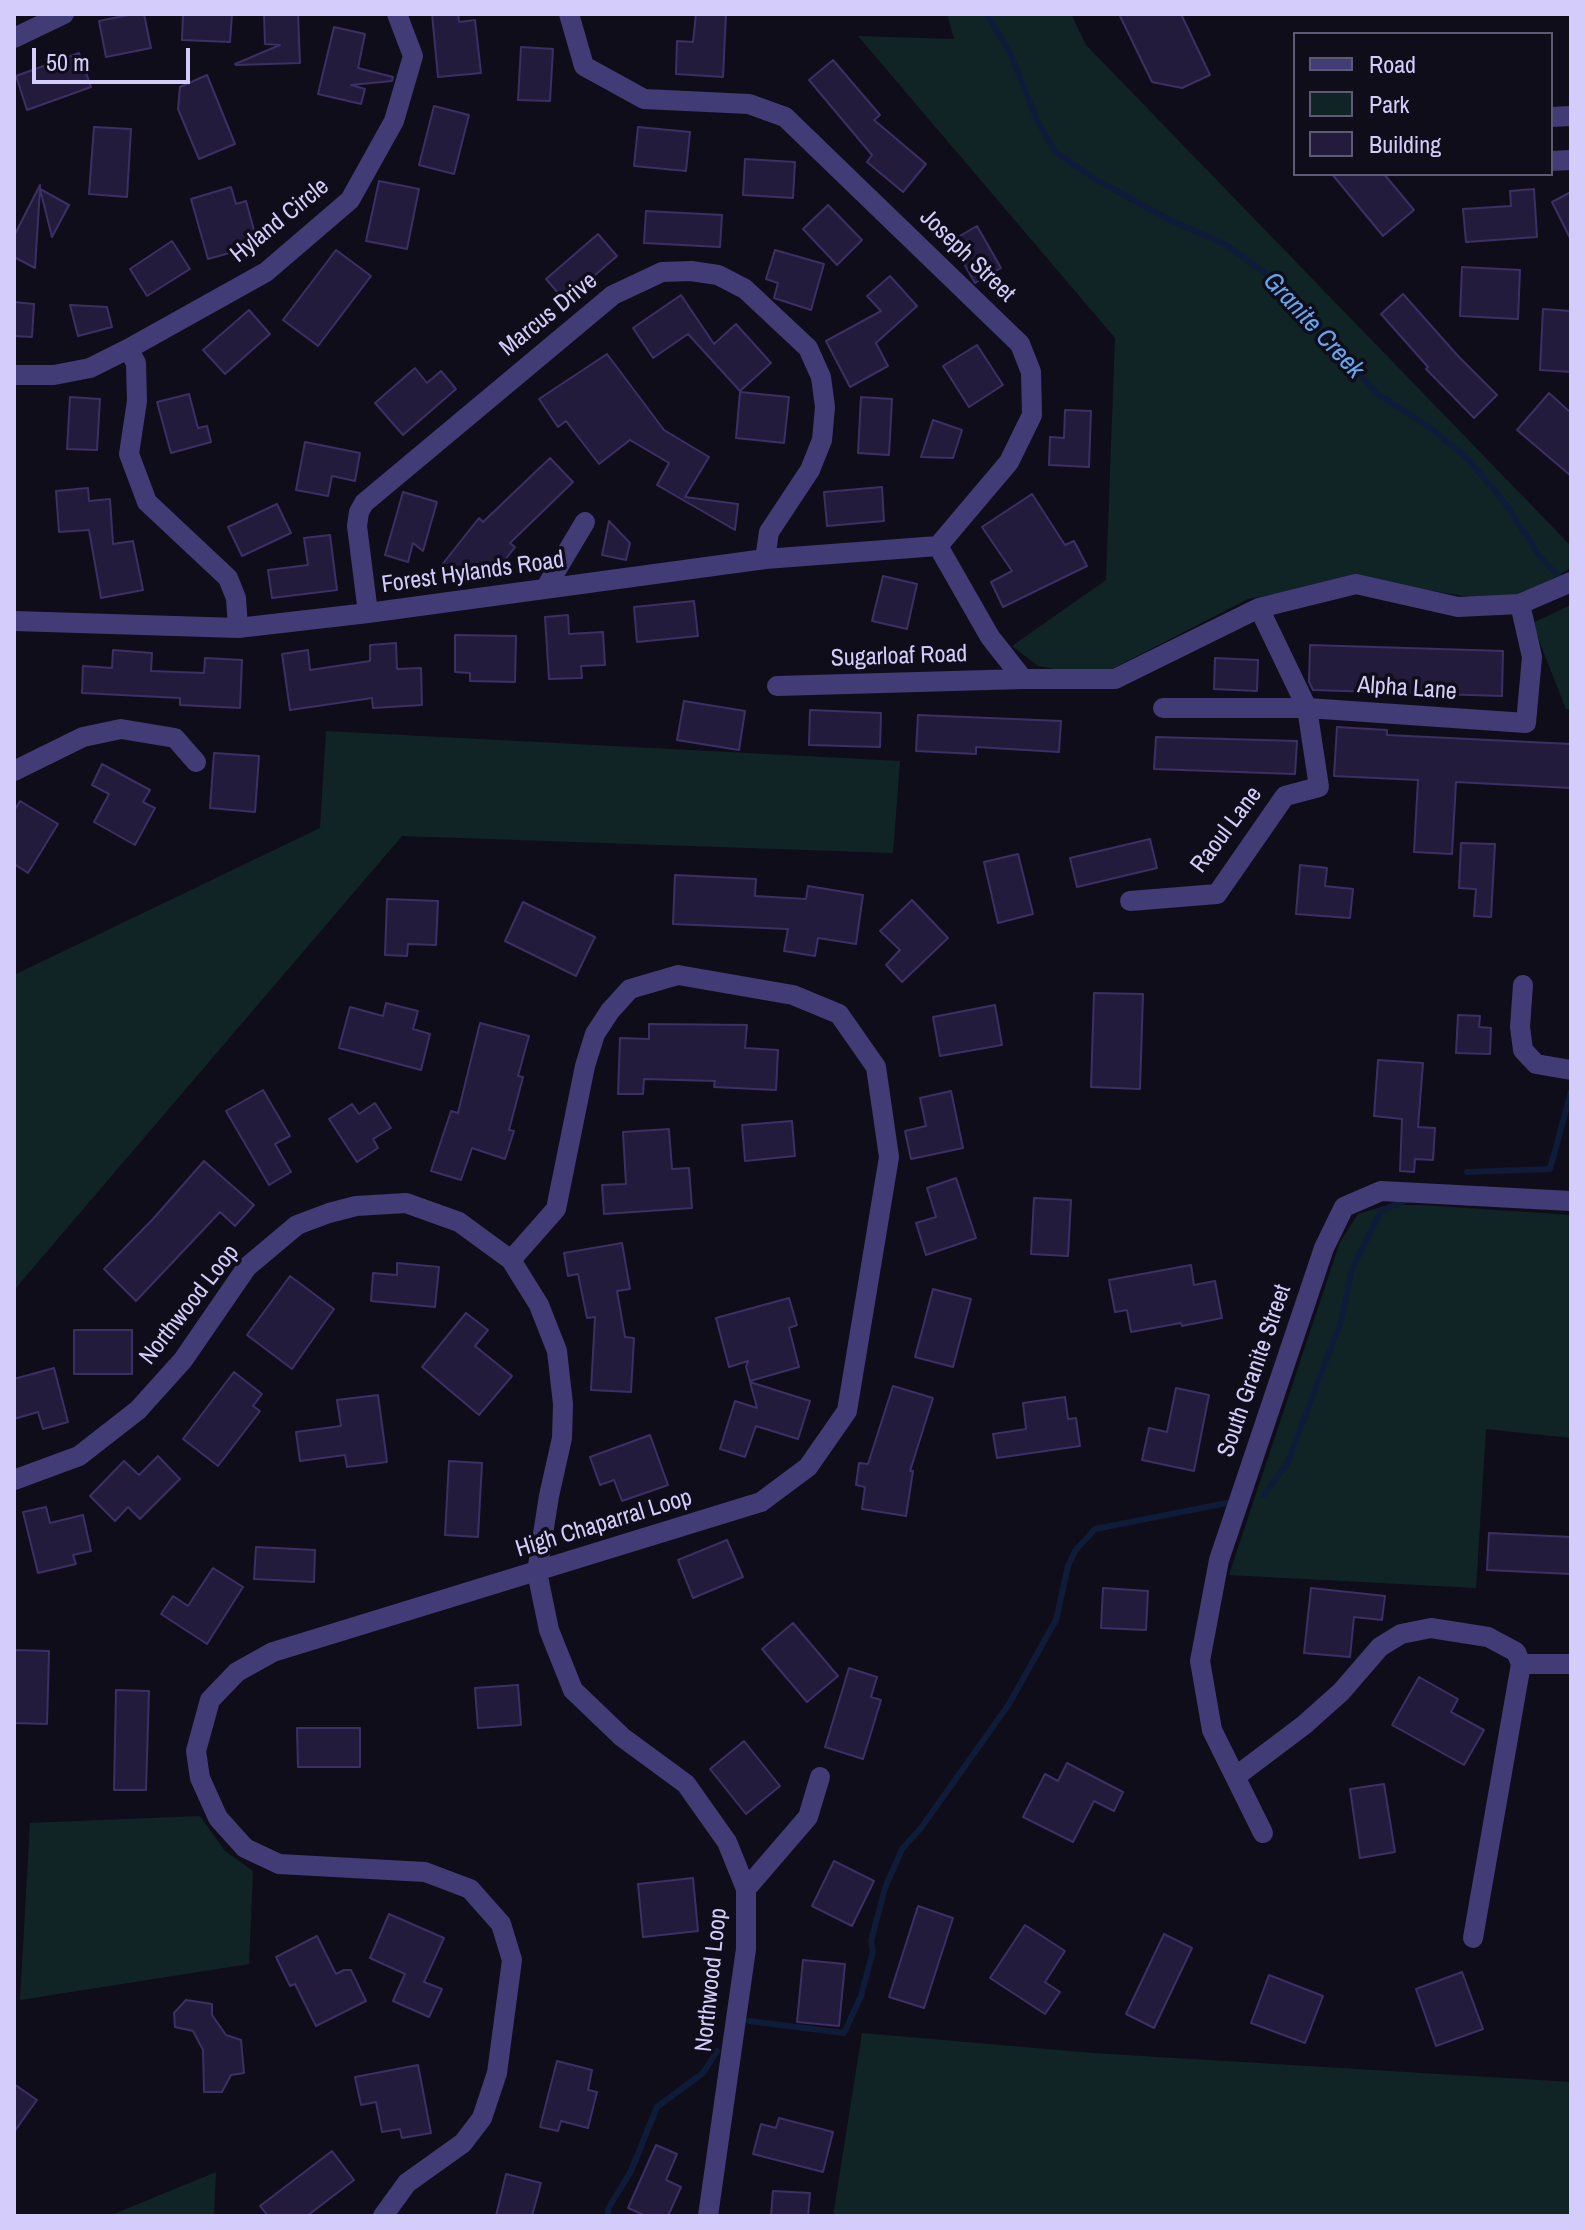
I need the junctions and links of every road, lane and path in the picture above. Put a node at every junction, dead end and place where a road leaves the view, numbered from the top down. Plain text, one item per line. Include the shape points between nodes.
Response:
1 (64, 14) edge
2 (397, 14) edge
3 (569, 14) edge
4 (14, 38) edge
5 (128, 349) junction
6 (14, 375) edge
7 (585, 522) dead end
8 (938, 546) junction
9 (765, 559) junction
10 (1571, 582) edge
11 (545, 589) junction
12 (1520, 604) junction
13 (1259, 608) junction
14 (368, 613) junction
15 (14, 621) edge
16 (238, 628) junction
17 (1023, 679) junction
18 (777, 686) dead end
19 (1163, 708) dead end
20 (1307, 708) junction
21 (196, 762) dead end
22 (14, 771) edge
23 (1130, 901) dead end
24 (1523, 985) dead end
25 (1568, 1070) edge
26 (1571, 1201) edge
27 (511, 1260) junction
28 (14, 1480) edge
29 (537, 1572) junction
30 (1521, 1664) junction
31 (1571, 1664) edge
32 (820, 1777) dead end
33 (1235, 1777) junction
34 (1263, 1833) dead end
35 (746, 1889) junction
36 (1473, 1938) dead end
37 (383, 2216) edge
38 (708, 2216) edge

1 - 4 street
2 - 5 street, Hyland Circle via 413,56 394,121 350,200 266,272
3 - 8 street, Joseph Street via 584,66 644,99 749,104 785,117 1020,344 1031,372 1032,415 1009,462
5 - 6 street, Hyland Circle via 90,368
5 - 16 street via 136,363 129,454 136,476 147,502 228,578
7 - 11 street
8 - 9 street, Forest Hylands Road
8 - 17 street via 990,637
9 - 11 street, Forest Hylands Road
9 - 14 street, Marcus Drive via 769,532 810,470 822,440 821,377 808,348 745,289 718,275 662,272 613,295 364,503 357,526
10 - 12 street
11 - 14 street, Forest Hylands Road
12 - 13 street via 1458,607 1356,584
12 - 20 street, Alpha Lane via 1532,657 1526,723
13 - 17 street via 1115,679
13 - 20 street, Raoul Lane
14 - 16 street, Forest Hylands Road
15 - 16 street, Forest Hylands Road
17 - 18 street, Sugarloaf Road
19 - 20 street, Alpha Lane
20 - 23 street, Raoul Lane via 1319,787 1285,796 1217,894
21 - 22 street via 175,738 121,729 83,737
24 - 25 street via 1523,1050 1536,1064
26 - 33 street, South Granite Street via 1381,1191 1344,1207 1324,1248 1219,1560 1200,1661 1212,1730
27 - 28 street, Northwood Loop via 459,1222 406,1203 356,1206 297,1225 247,1267 183,1360 138,1410 79,1456
27 - 29 street, Northwood Loop via 539,1305 557,1351 563,1404 562,1438
27 - 29 street, High Chaparral Loop via 556,1209 595,1034 630,989 678,975 793,995 839,1014 876,1067 889,1157 847,1411 808,1467 761,1502
29 - 35 street, Northwood Loop via 549,1630 573,1690 622,1737 686,1784 727,1842
29 - 37 street, High Chaparral Loop via 273,1652 237,1672 210,1700 196,1751 200,1778 218,1818 245,1848 279,1864 425,1872 470,1889 501,1924 512,1960 497,2073 482,2118 463,2143 407,2183
30 - 31 street
30 - 33 street via 1516,1652 1488,1637 1431,1628 1401,1634 1380,1647 1304,1725
30 - 36 street
32 - 35 street via 808,1817
33 - 34 street, South Granite Street
35 - 38 street, Northwood Loop via 746,1949

